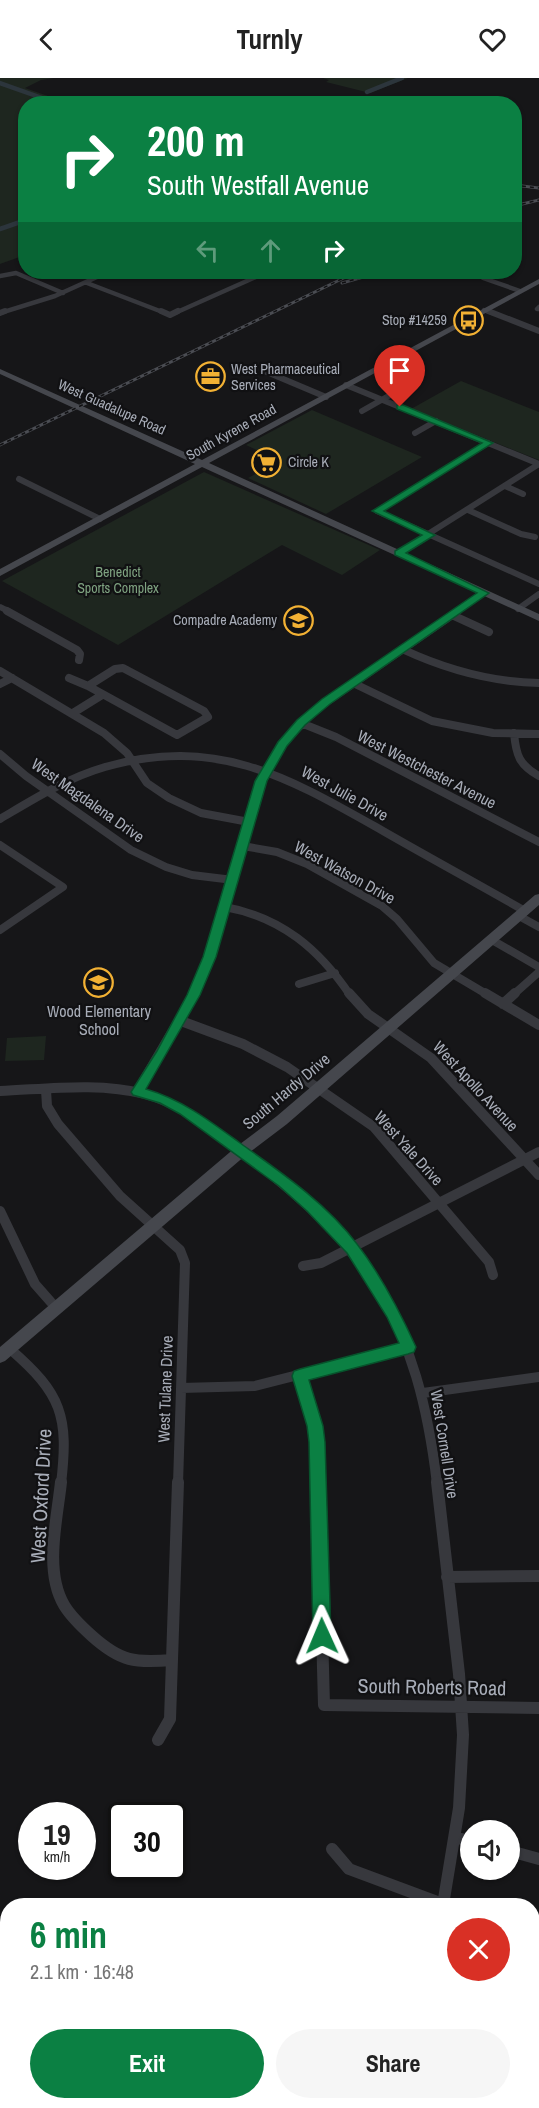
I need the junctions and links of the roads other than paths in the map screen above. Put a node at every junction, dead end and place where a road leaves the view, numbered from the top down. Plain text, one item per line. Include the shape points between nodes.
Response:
1 (18, 274) edge
2 (0, 276) edge
3 (29, 279) edge
4 (95, 279) edge
5 (251, 279) edge
6 (486, 279) edge
7 (539, 281) edge
8 (87, 283) junction
9 (520, 291) junction
10 (63, 293) junction
11 (484, 310) junction
12 (0, 313) edge
13 (539, 329) edge
14 (0, 370) edge
15 (262, 370) dead end
16 (415, 381) dead end
17 (346, 385) junction
18 (326, 397) junction
19 (382, 399) junction
20 (362, 411) dead end
21 (436, 421) junction
22 (415, 433) dead end
23 (488, 443) junction
24 (203, 463) junction
25 (539, 464) edge
26 (19, 479) dead end
27 (505, 486) junction
28 (523, 494) dead end
29 (468, 510) junction
30 (100, 519) junction
31 (430, 535) junction
32 (535, 537) dead end
33 (398, 553) junction
34 (0, 573) edge
35 (539, 584) edge
36 (484, 593) junction
37 (539, 594) edge
38 (0, 607) edge
39 (518, 609) junction
40 (452, 615) junction
41 (539, 618) edge
42 (489, 632) dead end
43 (402, 649) junction
44 (79, 660) dead end
45 (0, 671) edge
46 (12, 678) junction
47 (69, 678) dead end
48 (352, 683) junction
49 (539, 683) edge
50 (0, 684) edge
51 (88, 686) junction
52 (102, 695) junction
53 (73, 713) junction
54 (301, 723) junction
55 (514, 733) junction
56 (539, 734) edge
57 (0, 754) edge
58 (134, 761) junction
59 (267, 770) junction
60 (539, 776) edge
61 (48, 792) junction
62 (0, 819) edge
63 (249, 822) junction
64 (539, 842) edge
65 (0, 845) edge
66 (243, 846) junction
67 (233, 880) junction
68 (539, 898) edge
69 (225, 907) junction
70 (522, 913) junction
71 (539, 927) edge
72 (0, 930) edge
73 (492, 940) junction
74 (539, 967) edge
75 (539, 972) edge
76 (335, 973) junction
77 (452, 974) junction
78 (299, 984) dead end
79 (503, 1005) junction
80 (181, 1022) junction
81 (539, 1025) edge
82 (389, 1027) junction
83 (319, 1088) junction
84 (46, 1090) junction
85 (0, 1091) edge
86 (137, 1092) junction
87 (241, 1151) junction
88 (539, 1152) edge
89 (525, 1160) junction
90 (539, 1175) edge
91 (440, 1204) junction
92 (0, 1211) edge
93 (153, 1227) junction
94 (352, 1248) junction
95 (303, 1266) dead end
96 (493, 1275) dead end
97 (57, 1309) junction
98 (408, 1347) junction
99 (5, 1352) edge
100 (300, 1376) junction
101 (539, 1377) edge
102 (181, 1388) junction
103 (423, 1394) junction
104 (539, 1576) edge
105 (447, 1577) junction
106 (172, 1660) junction
107 (462, 1707) junction
108 (539, 1708) edge
109 (158, 1740) dead end
110 (457, 1838) junction
111 (460, 1839) edge
112 (332, 1850) dead end
113 (520, 1854) edge
114 (539, 1859) edge
115 (425, 1898) edge
116 (444, 1898) edge

1 - 2 street
3 - 10 street
4 - 8 street
5 - 8 street via 170,315
6 - 9 street
7 - 9 main road, South Kyrene Road
8 - 10 street
9 - 11 main road, South Kyrene Road
10 - 12 street
11 - 13 street
11 - 17 main road, South Kyrene Road
14 - 24 main road, West Guadalupe Road
15 - 18 street
16 - 19 street
17 - 18 main road, South Kyrene Road
17 - 19 street
18 - 24 main road, South Kyrene Road
19 - 20 street
19 - 21 street
21 - 22 street
21 - 23 street
23 - 25 street
23 - 31 street via 377,511
24 - 30 main road, South Kyrene Road
24 - 33 main road, West Guadalupe Road
25 - 27 street
26 - 30 street
27 - 28 street
27 - 29 street
29 - 31 street
29 - 32 street
30 - 34 main road, South Kyrene Road
31 - 33 street
31 - 35 street
33 - 36 main road, West Guadalupe Road
36 - 39 main road, West Guadalupe Road
36 - 40 street
37 - 39 street
38 - 44 street via 77,650
39 - 41 main road, West Guadalupe Road
40 - 42 street
40 - 43 street
43 - 48 street
43 - 49 street via 456,673 484,680
45 - 46 street
46 - 50 street
46 - 53 street
47 - 51 street
48 - 54 street
48 - 55 street via 432,721
51 - 52 street
51 - 52 street via 123,668 204,711 208,717 177,735
52 - 53 street
53 - 58 street via 104,732
54 - 59 street via 282,744
54 - 64 street, West Westchester Avenue via 336,737
55 - 56 street
55 - 60 street via 519,764
57 - 61 street, West Magdalena Drive
58 - 59 street, West Julie Drive via 159,757 211,758
58 - 61 street, West Julie Drive via 79,776
58 - 63 street via 147,783 186,807
59 - 63 street
59 - 70 street, West Julie Drive via 303,786
61 - 62 street, West Julie Drive
61 - 67 street, West Magdalena Drive via 148,859 192,875
63 - 66 street
65 - 72 street via 63,887
66 - 67 street
66 - 77 street, West Watson Drive via 277,852 307,864 382,906 423,952
67 - 69 street
68 - 70 main road, South Hardy Drive
69 - 76 street, West Apollo Avenue via 262,915 304,941
69 - 80 street
70 - 71 street, West Julie Drive
70 - 73 main road, South Hardy Drive
73 - 74 street
73 - 77 main road, South Hardy Drive
75 - 79 street
76 - 78 street
76 - 82 street, West Apollo Avenue via 360,1008
77 - 79 street, West Watson Drive
77 - 82 main road, South Hardy Drive
79 - 81 street, West Watson Drive
80 - 83 street, West Yale Drive via 243,1044
80 - 86 street
82 - 83 main road, South Hardy Drive
82 - 89 street, West Apollo Avenue via 431,1058
83 - 87 main road, South Hardy Drive
83 - 91 street, West Yale Drive via 374,1127
84 - 85 street, West Cornell Drive
84 - 86 street, West Cornell Drive via 110,1088
84 - 93 street, West Tulane Drive via 47,1106 58,1124 120,1196
86 - 87 street, West Cornell Drive via 185,1110
87 - 93 main road, South Hardy Drive
87 - 94 street, West Cornell Drive via 313,1207
88 - 89 street
89 - 90 street, West Apollo Avenue
89 - 91 street
91 - 94 street
91 - 96 street, West Yale Drive via 489,1262
92 - 97 street via 32,1281 42,1297
93 - 97 main road, South Hardy Drive
93 - 102 street, West Tulane Drive via 180,1250 185,1263
94 - 95 street via 321,1263
94 - 98 street, West Cornell Drive via 393,1313
97 - 99 main road, South Hardy Drive
98 - 100 street
98 - 103 street, West Cornell Drive
99 - 106 street, West Oxford Drive via 44,1381 62,1416 65,1448 54,1569 61,1599 79,1624 121,1659
100 - 102 street via 246,1387
100 - 107 street, South Roberts Road via 317,1442 324,1706
101 - 103 street
102 - 106 street, West Tulane Drive
103 - 105 street, West Cornell Drive via 434,1452
104 - 105 street
105 - 107 street, West Cornell Drive
106 - 109 street, West Tulane Drive via 170,1719
107 - 108 street, South Roberts Road
107 - 110 street, West Cornell Drive
110 - 111 street
110 - 116 street, West Cornell Drive
112 - 115 street via 349,1869
113 - 114 street

